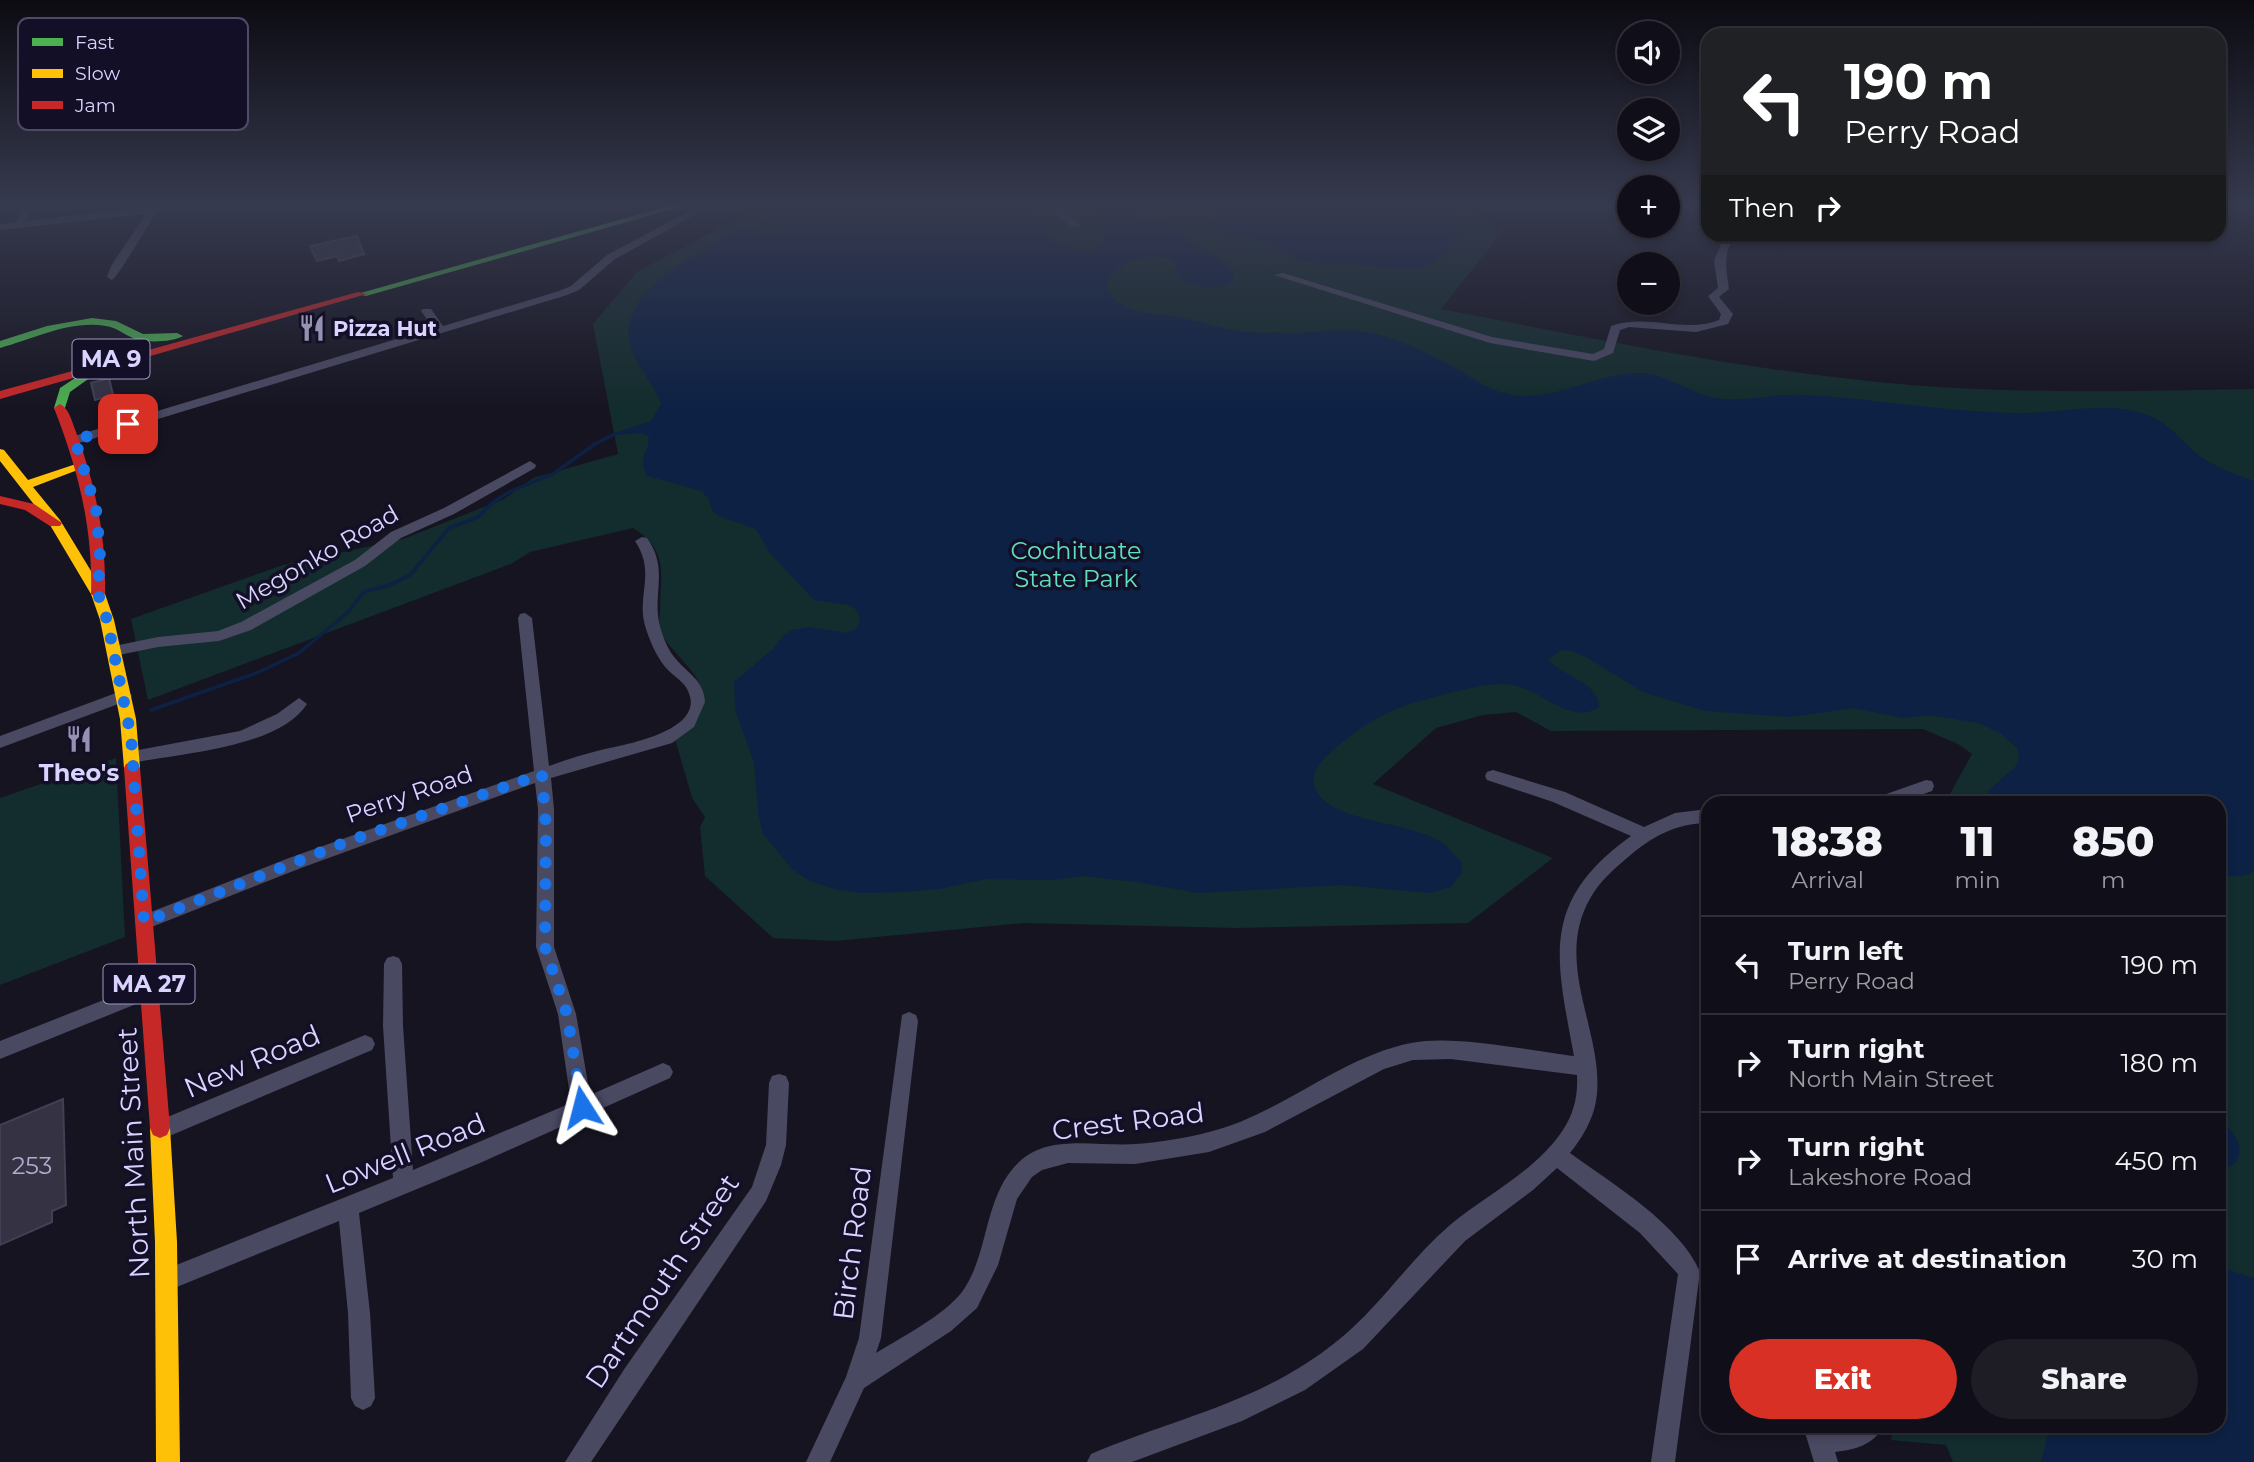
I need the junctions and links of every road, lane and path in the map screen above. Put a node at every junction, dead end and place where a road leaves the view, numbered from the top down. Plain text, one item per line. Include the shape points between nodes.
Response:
1 (114, 273) edge
2 (418, 273) edge
3 (437, 273) edge
4 (591, 273) edge
5 (1721, 273) edge
6 (1279, 275) dead end
7 (113, 277) dead end
8 (428, 311) dead end
9 (221, 328) junction
10 (440, 330) junction
11 (0, 345) edge
12 (0, 350) edge
13 (119, 362) junction
14 (47, 376) junction
15 (0, 389) edge
16 (0, 396) edge
17 (60, 408) junction
18 (75, 440) junction
19 (0, 453) edge
20 (530, 465) dead end
21 (82, 466) junction
22 (26, 485) junction
23 (0, 500) edge
24 (55, 523) junction
25 (642, 541) dead end
26 (98, 594) junction
27 (525, 618) dead end
28 (114, 651) junction
29 (124, 696) junction
30 (299, 704) dead end
31 (0, 742) edge
32 (133, 757) junction
33 (542, 774) junction
34 (1493, 776) dead end
35 (1926, 786) dead end
36 (1900, 796) edge
37 (1701, 816) edge
38 (1638, 840) junction
39 (144, 922) junction
40 (393, 964) dead end
41 (149, 990) junction
42 (909, 1021) dead end
43 (365, 1044) dead end
44 (0, 1050) edge
45 (1586, 1067) junction
46 (663, 1072) dead end
47 (779, 1083) dead end
48 (582, 1107) junction
49 (160, 1130) junction
50 (1556, 1155) junction
51 (404, 1185) junction
52 (348, 1207) junction
53 (167, 1280) junction
54 (856, 1380) junction
55 (363, 1398) dead end
56 (1866, 1433) edge
57 (1820, 1443) edge
58 (169, 1462) edge
59 (577, 1462) edge
60 (818, 1462) edge
61 (1099, 1462) edge
62 (1663, 1462) edge

1 - 7 street
2 - 9 main road, MA 9
3 - 13 main road, MA 9
4 - 10 street via 570,290
5 - 6 street via 1724,289 1713,296 1727,314 1724,322 1701,330 1620,325 1609,351 1594,358 1490,340
8 - 10 street
9 - 11 main road via 150,338 114,324 84,321
9 - 14 main road, MA 9
10 - 18 street
12 - 14 main road via 80,327 114,335 112,345 86,363
13 - 16 main road, MA 9
13 - 17 main road via 70,384 61,396
14 - 15 main road, MA 9
16 - 17 main road via 40,395
17 - 18 main road, North Main Street
18 - 21 main road, North Main Street
19 - 22 main road, North Main Street / MA 27
20 - 28 street, Megonko Road via 396,535 360,563 235,630
21 - 22 main road
21 - 26 main road, North Main Street via 96,509
22 - 24 main road, North Main Street / MA 27
23 - 24 main road via 29,507
24 - 26 main road, North Main Street / MA 27
25 - 33 street, Perry Road via 654,566 650,605 654,631 669,661 696,690 691,720 657,741
26 - 28 main road, North Main Street / MA 27
27 - 33 street
28 - 29 main road, North Main Street / MA 27
29 - 31 street
29 - 32 main road, North Main Street / MA 27
30 - 32 street via 276,722 241,735
32 - 39 main road, North Main Street / MA 27
33 - 39 street, Perry Road via 349,841
33 - 48 street via 545,947 567,1014
34 - 38 street via 1608,817
35 - 36 street
37 - 38 street via 1679,816
38 - 45 street via 1585,890 1566,942 1569,990
39 - 41 main road, North Main Street / MA 27
40 - 51 street
41 - 44 street
41 - 49 main road, North Main Street / MA 27
42 - 54 street, Birch Road via 875,1315
43 - 49 street, New Road
45 - 50 street via 1586,1105
45 - 54 street, Crest Road via 1451,1050 1413,1051 1380,1061 1228,1137 1163,1152 1068,1153 1037,1161 1008,1194 987,1265 969,1300
46 - 48 street, Lowell Road
47 - 59 street, Dartmouth Street via 776,1145 759,1194
48 - 51 street, Lowell Road
49 - 53 main road, North Main Street / MA 27
50 - 61 street via 1455,1235 1369,1329 1306,1378 1265,1401
50 - 62 street via 1635,1216 1676,1253 1689,1272
51 - 52 street, Lowell Road
52 - 53 street, Lowell Road
52 - 55 street
53 - 58 main road, North Main Street / MA 27
54 - 60 street, Birch Road
56 - 57 street

